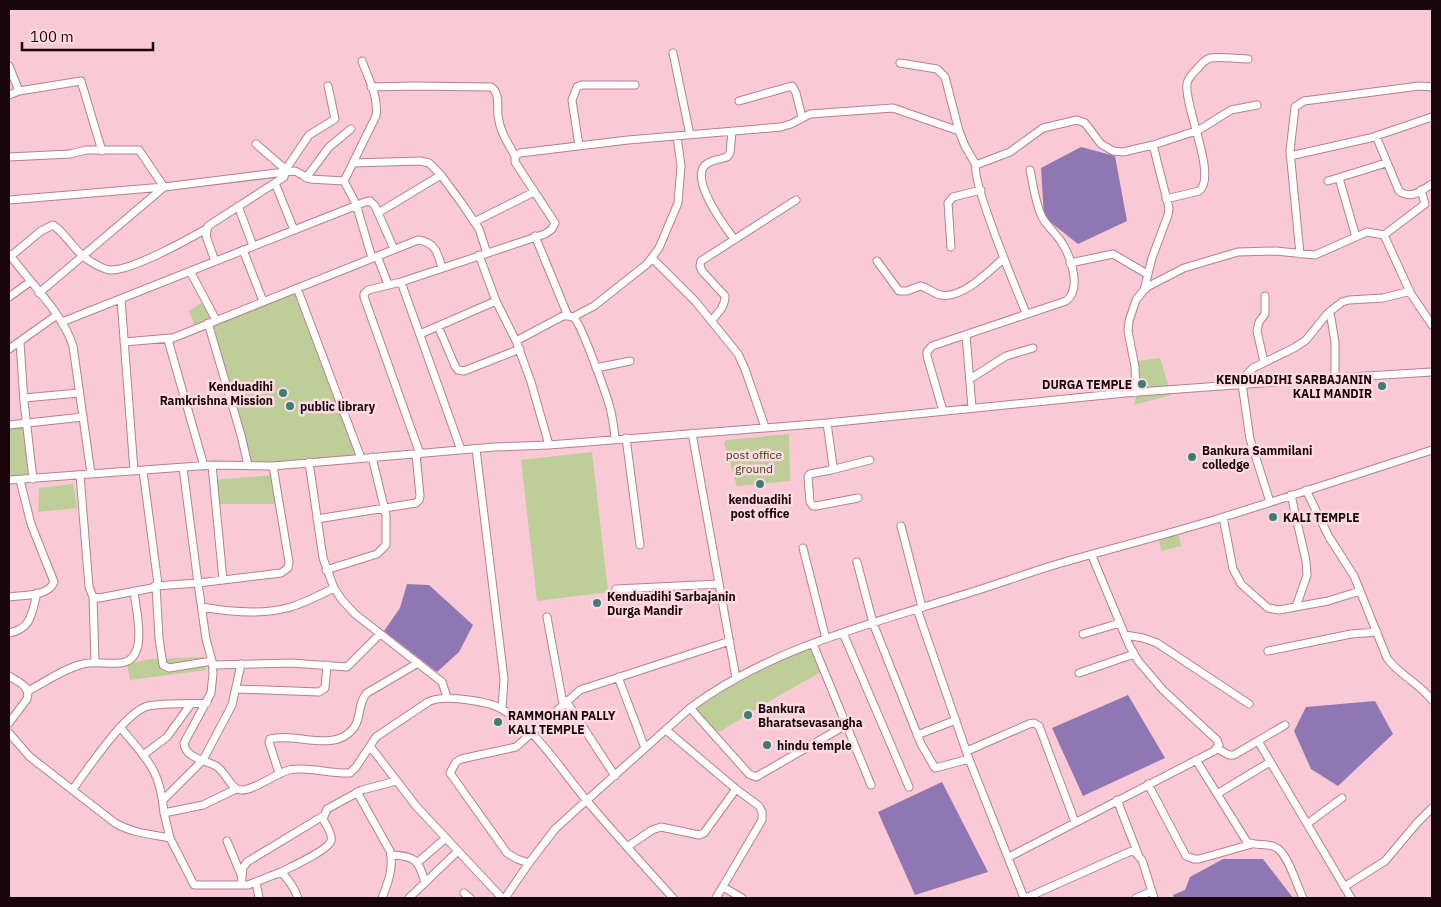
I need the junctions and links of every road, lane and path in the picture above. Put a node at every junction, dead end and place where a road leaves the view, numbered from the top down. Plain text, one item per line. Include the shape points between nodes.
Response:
1 (673, 53) dead end
2 (1248, 59) dead end
3 (362, 61) dead end
4 (900, 63) dead end
5 (9, 66) edge
6 (635, 85) dead end
7 (328, 86) dead end
8 (1432, 86) edge
9 (371, 87) junction
10 (19, 91) junction
11 (9, 95) edge
12 (739, 101) dead end
13 (1257, 105) dead end
14 (802, 117) junction
15 (1432, 118) edge
16 (351, 128) dead end
17 (732, 131) junction
18 (959, 131) junction
19 (1195, 131) junction
20 (690, 135) junction
21 (677, 136) junction
22 (1376, 136) junction
23 (256, 144) dead end
24 (1153, 145) junction
25 (579, 146) junction
26 (102, 151) junction
27 (515, 156) junction
28 (1290, 156) junction
29 (9, 157) edge
30 (352, 163) junction
31 (1386, 163) junction
32 (976, 165) junction
33 (1030, 170) dead end
34 (284, 171) junction
35 (441, 175) junction
36 (306, 178) junction
37 (1339, 178) junction
38 (344, 181) junction
39 (1328, 181) dead end
40 (275, 183) junction
41 (1432, 184) edge
42 (164, 187) junction
43 (981, 190) junction
44 (1421, 190) junction
45 (534, 192) junction
46 (1166, 199) junction
47 (9, 200) edge
48 (796, 200) dead end
49 (356, 204) junction
50 (238, 206) junction
51 (378, 213) junction
52 (474, 222) junction
53 (206, 229) junction
54 (294, 230) junction
55 (1384, 235) junction
56 (535, 236) junction
57 (1356, 237) junction
58 (734, 239) junction
59 (253, 246) junction
60 (951, 247) dead end
61 (394, 249) junction
62 (243, 250) junction
63 (487, 253) junction
64 (1300, 254) junction
65 (10, 255) edge
66 (479, 255) junction
67 (83, 256) junction
68 (375, 257) junction
69 (1004, 258) junction
70 (653, 259) junction
71 (215, 261) junction
72 (877, 261) dead end
73 (1070, 263) junction
74 (442, 268) junction
75 (190, 271) junction
76 (1147, 274) junction
77 (30, 282) junction
78 (401, 282) junction
79 (388, 284) junction
80 (297, 288) junction
81 (1144, 290) junction
82 (39, 294) junction
83 (1411, 294) junction
84 (1265, 296) dead end
85 (9, 297) edge
86 (121, 299) junction
87 (263, 301) junction
88 (496, 301) junction
89 (1330, 312) junction
90 (1026, 313) junction
91 (57, 315) junction
92 (571, 316) junction
93 (216, 320) junction
94 (711, 321) junction
95 (62, 322) junction
96 (208, 323) junction
97 (1432, 323) edge
98 (438, 326) junction
99 (420, 334) junction
100 (966, 335) junction
101 (173, 337) junction
102 (516, 341) junction
103 (20, 342) junction
104 (124, 342) junction
105 (1033, 348) dead end
106 (520, 349) junction
107 (9, 350) edge
108 (630, 361) dead end
109 (1264, 362) junction
110 (596, 368) junction
111 (1432, 372) edge
112 (1335, 378) junction
113 (970, 379) junction
114 (1240, 385) junction
115 (79, 393) junction
116 (1136, 393) junction
117 (24, 398) junction
118 (972, 408) junction
119 (943, 411) junction
120 (83, 417) junction
121 (827, 423) junction
122 (27, 424) junction
123 (9, 425) edge
124 (765, 427) junction
125 (692, 433) junction
126 (626, 438) junction
127 (616, 439) junction
128 (549, 445) junction
129 (476, 449) junction
130 (461, 450) junction
131 (1432, 450) edge
132 (418, 454) junction
133 (372, 457) junction
134 (361, 458) junction
135 (870, 460) dead end
136 (309, 462) junction
137 (212, 465) junction
138 (248, 465) junction
139 (204, 466) junction
140 (273, 466) junction
141 (182, 468) junction
142 (831, 470) junction
143 (143, 471) junction
144 (134, 472) junction
145 (91, 474) junction
146 (80, 475) junction
147 (33, 479) junction
148 (9, 480) edge
149 (20, 480) junction
150 (1306, 490) junction
151 (1291, 495) junction
152 (858, 498) dead end
153 (1270, 502) junction
154 (384, 507) junction
155 (1223, 517) junction
156 (317, 519) junction
157 (901, 526) dead end
158 (640, 545) dead end
159 (803, 548) dead end
160 (1092, 556) junction
161 (857, 562) dead end
162 (326, 570) junction
163 (224, 580) junction
164 (198, 583) junction
165 (719, 584) junction
166 (156, 586) junction
167 (334, 588) junction
168 (616, 589) dead end
169 (1360, 591) junction
170 (134, 592) junction
171 (37, 593) junction
172 (9, 597) edge
173 (93, 597) junction
174 (202, 607) junction
175 (1296, 607) junction
176 (919, 608) junction
177 (547, 617) dead end
178 (873, 623) junction
179 (1120, 623) junction
180 (1377, 632) junction
181 (9, 633) edge
182 (843, 633) junction
183 (380, 634) junction
184 (1083, 634) dead end
185 (1125, 636) junction
186 (826, 639) junction
187 (730, 641) junction
188 (812, 644) junction
189 (1268, 650) dead end
190 (1134, 654) junction
191 (95, 662) junction
192 (212, 663) junction
193 (418, 663) junction
194 (241, 664) junction
195 (327, 665) junction
196 (1079, 673) dead end
197 (9, 676) edge
198 (618, 677) junction
199 (736, 678) junction
200 (237, 689) junction
201 (28, 691) junction
202 (447, 698) junction
203 (1432, 700) edge
204 (207, 702) junction
205 (564, 702) junction
206 (191, 704) junction
207 (1249, 704) dead end
208 (690, 708) junction
209 (502, 709) junction
210 (956, 720) junction
211 (9, 723) edge
212 (846, 725) junction
213 (1285, 725) dead end
214 (121, 728) junction
215 (666, 730) junction
216 (9, 733) edge
217 (533, 733) junction
218 (917, 735) junction
219 (1258, 741) junction
220 (370, 746) junction
221 (645, 748) junction
222 (1218, 748) junction
223 (967, 751) junction
224 (143, 755) junction
225 (969, 759) junction
226 (203, 760) junction
227 (1196, 760) junction
228 (1270, 762) junction
229 (279, 773) junction
230 (615, 776) junction
231 (396, 781) junction
232 (1148, 784) junction
233 (871, 786) dead end
234 (909, 787) dead end
235 (73, 789) junction
236 (236, 789) junction
237 (736, 789) junction
238 (357, 792) junction
239 (1217, 794) junction
240 (1342, 798) dead end
241 (163, 800) junction
242 (1117, 800) junction
243 (587, 801) junction
244 (1432, 808) edge
245 (164, 813) junction
246 (323, 816) junction
247 (1075, 822) junction
248 (1306, 824) junction
249 (170, 838) junction
250 (446, 838) junction
251 (227, 841) dead end
252 (1252, 844) junction
253 (628, 847) junction
254 (458, 851) junction
255 (391, 855) junction
256 (1139, 855) junction
257 (1009, 857) junction
258 (418, 862) junction
259 (529, 863) junction
260 (281, 872) junction
261 (241, 881) junction
262 (256, 882) junction
263 (426, 882) junction
264 (723, 887) junction
265 (1344, 887) junction
266 (464, 892) dead end
267 (1153, 895) edge
268 (259, 898) edge
269 (298, 898) edge
270 (382, 898) edge
271 (410, 898) edge
272 (470, 898) edge
273 (504, 898) edge
274 (673, 898) edge
275 (716, 898) edge
276 (742, 898) edge
277 (1025, 898) edge
278 (1136, 898) edge
279 (1303, 898) edge
280 (1351, 898) edge

1 - 20 street
2 - 19 street via 1210,58 1190,77 1187,92
3 - 9 street
4 - 18 street via 937,69 945,77
5 - 10 street
6 - 25 street via 582,85 577,88 572,100
7 - 34 street via 336,118 309,135
8 - 28 street via 1300,102 1294,111
9 - 27 street via 491,87 497,93 502,133
9 - 30 street via 376,116
10 - 11 street
10 - 26 street via 81,81
12 - 14 street via 792,86
13 - 19 street via 1231,110
14 - 17 street via 781,127
14 - 18 street via 893,108
15 - 22 street
16 - 36 street via 330,147
17 - 20 street
17 - 58 street via 727,158 707,163 702,174 707,198
18 - 32 street
19 - 24 street
19 - 46 street via 1205,166 1203,188
20 - 21 street
21 - 25 street
21 - 70 street via 681,166 678,203
22 - 28 street
22 - 31 street
23 - 34 street
24 - 32 street via 1114,151 1101,144 1085,123 1077,120 1043,128 1010,152
24 - 46 street
25 - 27 street via 520,152
26 - 29 street
26 - 42 street via 140,150
27 - 45 street via 515,162
28 - 64 street
30 - 35 street via 420,161 429,163
30 - 38 street
31 - 37 street
31 - 44 street via 1399,191 1410,196
32 - 43 street
33 - 73 street via 1041,216 1063,244
34 - 36 street via 295,171
34 - 40 street via 284,177
34 - 42 street
35 - 51 street
35 - 52 street
36 - 38 street
37 - 39 street
37 - 57 street
38 - 49 street
40 - 50 street
40 - 54 street
41 - 44 street
42 - 47 street
42 - 67 street
43 - 60 street via 953,197 948,203
43 - 69 street
44 - 55 street via 1425,204
45 - 52 street
45 - 56 street via 555,223 545,234
46 - 76 street via 1169,208 1167,222
48 - 58 street
49 - 51 street via 370,201
49 - 54 street
49 - 68 street
50 - 53 street
50 - 59 street
51 - 61 street
52 - 63 street
53 - 67 street via 173,247 117,269 106,269
53 - 71 street
54 - 59 street
55 - 57 street via 1366,232
55 - 83 street
56 - 63 street
56 - 92 street
57 - 64 street via 1321,253
58 - 94 street via 701,261 702,271 725,296 721,310
59 - 62 street
61 - 68 street
61 - 74 street via 418,240 429,242 436,249
62 - 71 street
62 - 87 street
63 - 66 street
64 - 81 street via 1250,250 1225,255 1184,268
65 - 67 street via 53,225
65 - 77 street
66 - 74 street
66 - 88 street
67 - 82 street
68 - 79 street
68 - 80 street
69 - 72 street via 964,290 941,296 920,286 899,291
69 - 90 street
70 - 92 street via 598,303
70 - 94 street
71 - 75 street
73 - 76 street via 1113,254
73 - 90 street via 1074,278 1070,298
74 - 78 street
75 - 86 street
75 - 93 street
76 - 81 street
77 - 82 street
77 - 85 street
78 - 79 street
78 - 99 street
79 - 132 street via 368,290 364,297
80 - 87 street
80 - 134 street
81 - 116 street via 1136,300 1128,326 1135,360
82 - 91 street
83 - 89 street via 1404,292 1371,300 1349,300
83 - 97 street
84 - 109 street via 1265,314 1257,331
86 - 95 street
86 - 104 street
87 - 93 street
88 - 98 street
88 - 102 street
89 - 109 street via 1306,340
89 - 112 street via 1335,342
90 - 100 street
91 - 95 street
91 - 103 street
92 - 102 street via 563,316
92 - 110 street via 579,325
93 - 96 street
94 - 124 street via 742,362
95 - 115 street via 73,346
96 - 101 street
96 - 138 street
98 - 99 street
98 - 106 street via 455,366 460,370
99 - 130 street
100 - 113 street
100 - 119 street via 937,343 927,352
101 - 104 street
101 - 139 street via 168,340
102 - 106 street
103 - 107 street
103 - 117 street
104 - 144 street
105 - 113 street via 1006,356
106 - 128 street
108 - 110 street
109 - 114 street via 1248,372
110 - 127 street via 610,407
111 - 112 street
112 - 114 street
113 - 118 street
114 - 116 street
114 - 153 street via 1250,439
115 - 117 street
115 - 120 street
116 - 118 street
117 - 122 street
118 - 119 street
119 - 121 street
120 - 122 street
120 - 145 street
121 - 124 street
121 - 142 street via 834,462
122 - 123 street
122 - 147 street
124 - 125 street
125 - 126 street
125 - 165 street
126 - 127 street
126 - 158 street
127 - 128 street
128 - 129 street
129 - 130 street
129 - 209 street via 504,679
130 - 132 street
131 - 150 street
132 - 133 street
132 - 154 street via 419,500 412,504
133 - 134 street
133 - 154 street
134 - 136 street
135 - 142 street
136 - 140 street
136 - 156 street
137 - 138 street
137 - 139 street
137 - 163 street
138 - 140 street
139 - 141 street
140 - 163 street via 288,568 281,573
141 - 143 street
141 - 164 street
142 - 152 street via 808,476 811,505
143 - 144 street
143 - 166 street via 158,581
144 - 145 street
145 - 146 street
146 - 147 street
146 - 173 street via 88,578
147 - 149 street
148 - 149 street
149 - 171 street via 31,524 54,582 49,590
150 - 151 street
150 - 169 street
151 - 153 street
151 - 175 street via 1307,575
153 - 155 street
154 - 156 street
154 - 162 street via 387,542 384,548 377,554
155 - 160 street
155 - 175 street via 1233,568 1242,584 1268,608
156 - 162 street
157 - 176 street
159 - 186 street
160 - 176 street
160 - 179 street
161 - 178 street
162 - 167 street
163 - 164 street
164 - 166 street
164 - 174 street
165 - 168 street
165 - 187 street
166 - 170 street
166 - 192 street via 163,666
167 - 174 street via 283,608 242,612
167 - 183 street via 355,614
169 - 175 street
169 - 180 street
170 - 173 street via 107,598
170 - 191 street via 137,652 125,662
171 - 172 street
171 - 181 street via 28,622 22,629
173 - 191 street
174 - 192 street
176 - 178 street
176 - 210 street
177 - 205 street
178 - 182 street
178 - 218 street
179 - 184 street
179 - 185 street
180 - 189 street
180 - 203 street via 1387,658
182 - 186 street
182 - 234 street
183 - 193 street
183 - 195 street via 347,667
185 - 190 street
185 - 207 street via 1157,643
186 - 188 street
187 - 198 street
187 - 199 street
188 - 199 street
188 - 212 street
190 - 196 street
190 - 222 street via 1163,690 1217,740
191 - 201 street via 76,666
192 - 194 street
192 - 204 street via 211,693
193 - 202 street via 442,682
193 - 229 street via 367,693 362,699 356,726 337,740 270,739
194 - 195 street via 291,662
194 - 200 street
195 - 200 street via 325,688 319,692
197 - 201 street
198 - 205 street via 580,690
198 - 221 street
199 - 208 street
200 - 226 street via 230,710
201 - 211 street via 27,699
202 - 209 street
202 - 220 street via 428,702 382,733
204 - 206 street
204 - 226 street via 184,744 188,753
205 - 217 street
205 - 230 street
206 - 214 street via 148,706
206 - 224 street via 167,738
208 - 212 street via 749,774 756,777
208 - 215 street
209 - 217 street
210 - 218 street
210 - 223 street
212 - 233 street
213 - 219 street
214 - 224 street
214 - 235 street
215 - 221 street
215 - 237 street
216 - 235 street via 30,756
217 - 243 street
217 - 259 street via 511,749 462,759 456,762 450,773 507,853
218 - 225 street via 935,768
219 - 222 street via 1232,755
219 - 228 street
220 - 229 street via 350,773 294,768
220 - 231 street
221 - 230 street
222 - 227 street
223 - 225 street
223 - 247 street via 1029,724 1037,724
224 - 241 street via 154,768
225 - 257 street
226 - 236 street via 222,770
226 - 241 street
227 - 232 street
227 - 239 street
228 - 239 street
228 - 248 street
229 - 236 street via 255,786
230 - 243 street
231 - 238 street
231 - 250 street
232 - 242 street
232 - 252 street via 1186,856 1199,859
235 - 249 street via 125,829
236 - 245 street via 203,805
237 - 253 street via 704,833 700,835 661,827
237 - 264 street via 759,806 762,817
238 - 246 street via 326,809
238 - 255 street
239 - 252 street via 1245,839
240 - 248 street
241 - 245 street
242 - 247 street
242 - 256 street
243 - 253 street
243 - 259 street via 555,829
244 - 265 street via 1382,863
245 - 249 street
246 - 260 street via 331,841 325,848
246 - 261 street via 250,860 243,868
247 - 257 street
248 - 265 street
249 - 261 street via 194,885
250 - 254 street
250 - 258 street
251 - 261 street
252 - 279 street via 1274,846 1283,853
253 - 274 street
254 - 263 street
254 - 273 street
255 - 258 street via 410,856
255 - 270 street via 392,863
256 - 267 street
256 - 277 street via 1129,852
257 - 277 street
258 - 263 street
259 - 273 street
260 - 262 street
260 - 269 street via 290,881
261 - 262 street
262 - 268 street
263 - 271 street
264 - 275 street
264 - 276 street
265 - 280 street
266 - 272 street
267 - 278 street

